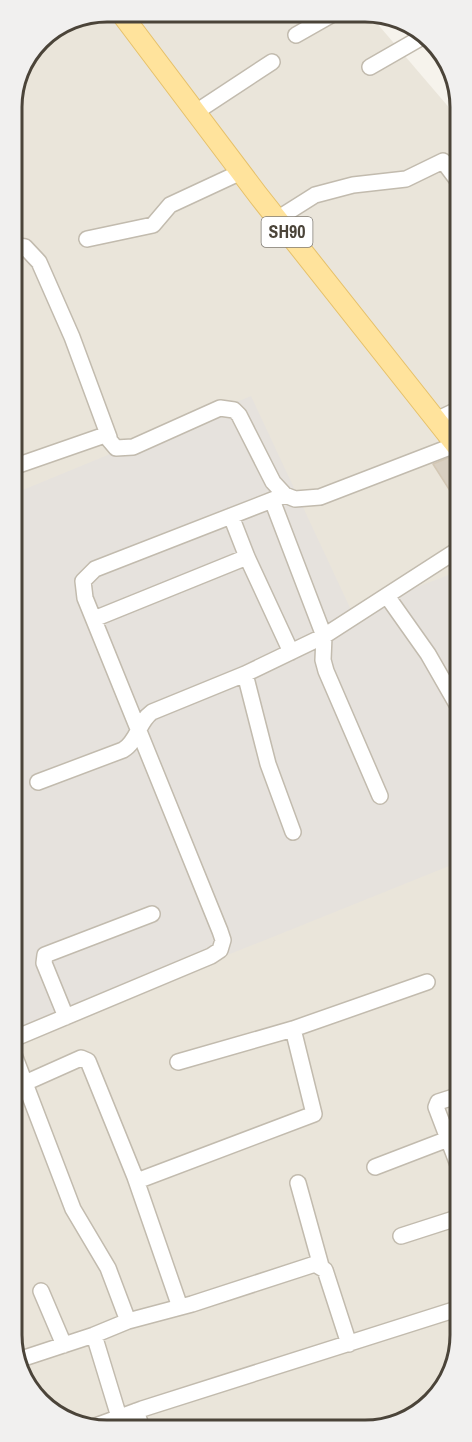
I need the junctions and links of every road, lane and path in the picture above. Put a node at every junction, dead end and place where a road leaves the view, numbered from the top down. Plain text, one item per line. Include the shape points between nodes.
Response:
1 (128, 22) edge
2 (319, 22) edge
3 (296, 35) dead end
4 (416, 40) edge
5 (272, 62) dead end
6 (370, 67) dead end
7 (196, 112) junction
8 (450, 170) edge
9 (241, 172) junction
10 (277, 219) junction
11 (87, 239) dead end
12 (23, 247) edge
13 (450, 414) edge
14 (436, 420) junction
15 (109, 437) junction
16 (450, 438) edge
17 (450, 450) edge
18 (23, 463) edge
19 (279, 497) junction
20 (231, 516) junction
21 (450, 555) edge
22 (247, 557) junction
23 (387, 596) junction
24 (94, 619) junction
25 (324, 636) junction
26 (291, 652) junction
27 (245, 674) junction
28 (450, 691) edge
29 (140, 728) junction
30 (38, 782) dead end
31 (380, 796) dead end
32 (293, 832) dead end
33 (152, 914) dead end
34 (427, 982) dead end
35 (66, 1017) junction
36 (293, 1029) junction
37 (23, 1035) edge
38 (178, 1062) dead end
39 (23, 1078) edge
40 (25, 1083) junction
41 (449, 1099) edge
42 (448, 1139) junction
43 (449, 1142) edge
44 (375, 1167) dead end
45 (137, 1181) junction
46 (298, 1183) dead end
47 (449, 1221) edge
48 (401, 1236) dead end
49 (321, 1266) junction
50 (40, 1292) dead end
51 (180, 1307) junction
52 (449, 1312) edge
53 (128, 1321) junction
54 (94, 1335) junction
55 (350, 1344) junction
56 (64, 1345) junction
57 (26, 1357) edge
58 (136, 1411) junction
59 (119, 1417) junction
60 (111, 1420) edge
61 (139, 1420) edge

1 - 7 main road, SH90
2 - 3 street
4 - 6 street
5 - 7 street
7 - 9 main road, SH90
8 - 10 street via 444,161 406,179 323,192
9 - 10 main road, SH90
9 - 11 street via 170,205 153,225
10 - 14 main road, SH90
12 - 15 street via 39,262
13 - 14 street
14 - 16 main road, SH90
15 - 18 street via 101,435
15 - 19 street via 116,448 125,449 212,410 228,408 239,415
17 - 19 street via 320,497
19 - 20 street
19 - 25 street
20 - 22 street
20 - 24 street via 87,574 82,588
21 - 23 street
22 - 24 street
22 - 26 street
23 - 25 street
23 - 28 street
24 - 29 street
25 - 26 street
25 - 31 street via 322,660
26 - 27 street
27 - 29 street via 157,710 145,718
27 - 32 street via 268,764
29 - 30 street via 131,745 123,750
29 - 35 street via 220,931 222,945 211,957
33 - 35 street via 45,955 44,963
34 - 36 street
35 - 37 street
36 - 38 street
36 - 45 street via 314,1114
39 - 40 street
40 - 45 street via 86,1058
40 - 53 street via 73,1209 108,1268
41 - 42 street via 437,1104
42 - 43 street
42 - 44 street
45 - 51 street
46 - 49 street
47 - 48 street
49 - 51 street via 306,1265
49 - 55 street
50 - 56 street
51 - 53 street
52 - 55 street
53 - 54 street
54 - 56 street
54 - 59 street
55 - 58 street
56 - 57 street
58 - 59 street
58 - 61 street
59 - 60 street

